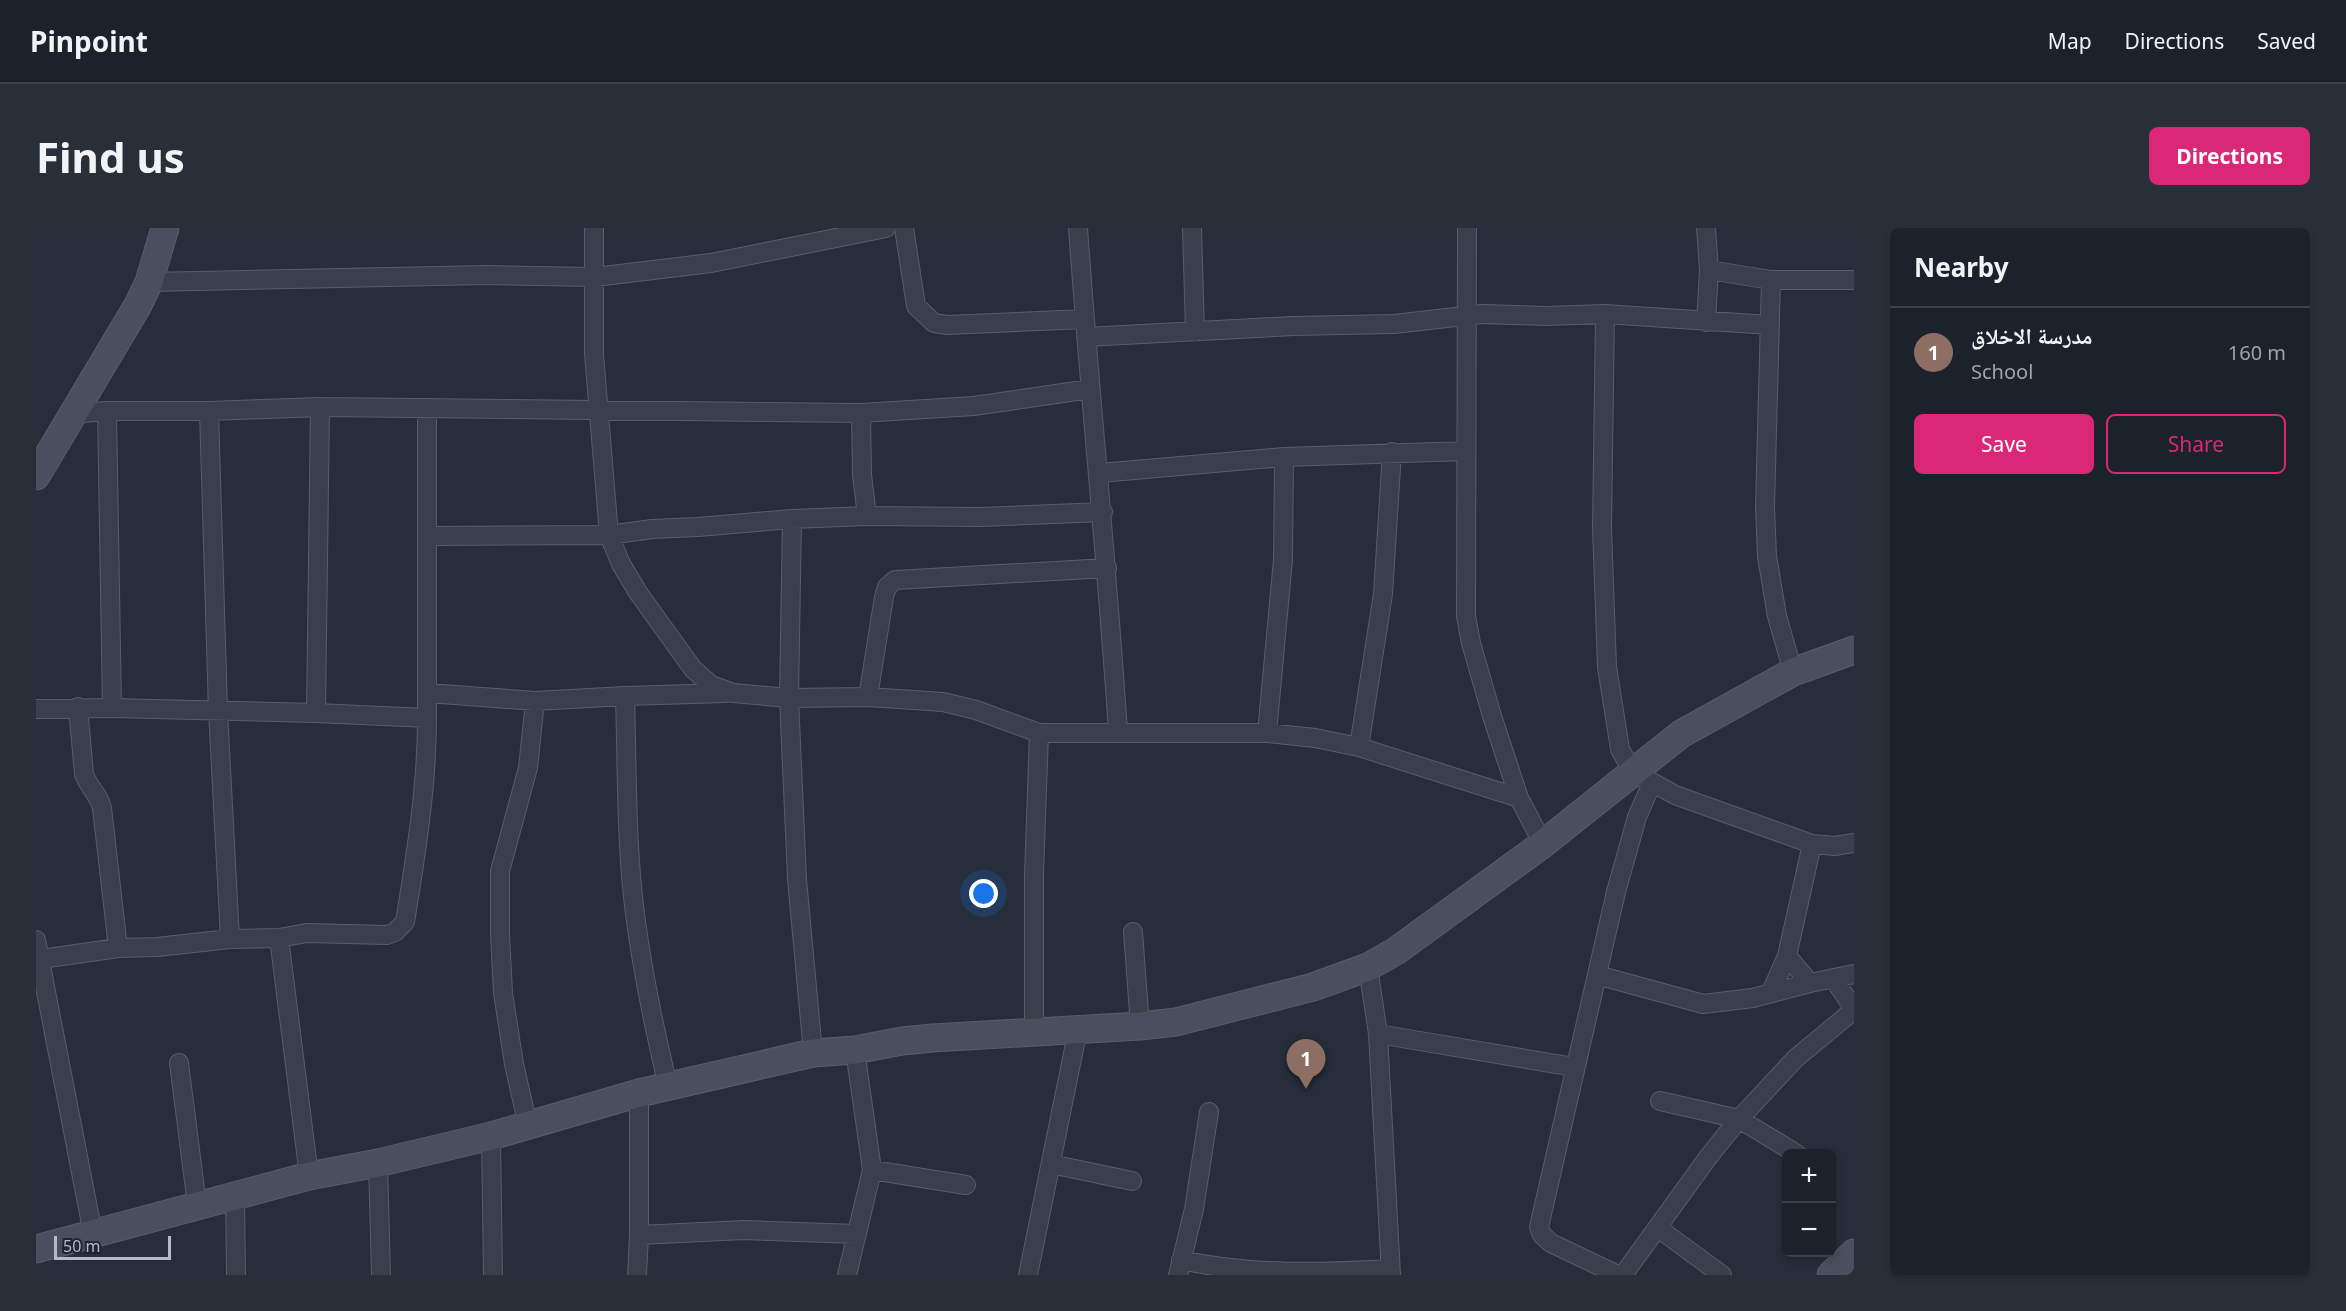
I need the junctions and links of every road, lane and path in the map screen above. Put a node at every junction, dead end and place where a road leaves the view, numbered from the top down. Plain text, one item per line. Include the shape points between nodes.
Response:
1 (165, 228) edge
2 (594, 228) edge
3 (886, 228) edge
4 (904, 228) edge
5 (1078, 228) edge
6 (1192, 228) edge
7 (1467, 228) edge
8 (1706, 228) edge
9 (1709, 270) junction
10 (595, 277) junction
11 (1771, 280) junction
12 (1854, 280) edge
13 (149, 282) junction
14 (1605, 314) junction
15 (1467, 315) junction
16 (1706, 322) junction
17 (1770, 325) junction
18 (1085, 328) junction
19 (1195, 332) junction
20 (1090, 389) junction
21 (320, 407) junction
22 (427, 408) junction
23 (598, 410) junction
24 (107, 411) junction
25 (209, 411) junction
26 (861, 413) junction
27 (72, 414) junction
28 (1466, 451) junction
29 (1392, 452) junction
30 (1284, 457) junction
31 (1100, 473) junction
32 (36, 476) edge
33 (1103, 512) junction
34 (867, 516) junction
35 (792, 519) junction
36 (427, 536) junction
37 (609, 536) junction
38 (1107, 568) junction
39 (1854, 650) edge
40 (1793, 672) junction
41 (428, 693) junction
42 (733, 693) junction
43 (625, 696) junction
44 (868, 697) junction
45 (789, 698) junction
46 (535, 701) junction
47 (78, 707) junction
48 (112, 708) junction
49 (36, 709) edge
50 (218, 711) junction
51 (316, 713) junction
52 (427, 718) junction
53 (1118, 732) junction
54 (1267, 733) junction
55 (1039, 734) junction
56 (1359, 747) junction
57 (1642, 777) junction
58 (1519, 798) junction
59 (1854, 843) edge
60 (1543, 844) junction
61 (1812, 844) junction
62 (1133, 932) dead end
63 (279, 938) junction
64 (230, 939) junction
65 (36, 940) edge
66 (118, 948) junction
67 (1787, 956) junction
68 (41, 959) junction
69 (1368, 967) junction
70 (1854, 974) edge
71 (1597, 975) junction
72 (1833, 978) junction
73 (1810, 983) junction
74 (1771, 992) junction
75 (1854, 1010) edge
76 (1140, 1026) junction
77 (1078, 1029) junction
78 (1034, 1032) junction
79 (1378, 1034) junction
80 (855, 1050) junction
81 (813, 1053) junction
82 (179, 1063) dead end
83 (1574, 1067) junction
84 (668, 1086) junction
85 (639, 1093) junction
86 (1659, 1101) dead end
87 (1209, 1112) dead end
88 (1739, 1119) junction
89 (528, 1126) junction
90 (491, 1136) junction
91 (1789, 1149) edge
92 (378, 1163) junction
93 (1051, 1164) junction
94 (872, 1170) junction
95 (309, 1176) junction
96 (1132, 1181) dead end
97 (966, 1185) dead end
98 (236, 1195) junction
99 (197, 1205) junction
100 (1658, 1228) junction
101 (93, 1234) junction
102 (857, 1234) junction
103 (639, 1235) junction
104 (36, 1249) edge
105 (1854, 1253) edge
106 (1180, 1267) edge
107 (1391, 1272) edge
108 (236, 1275) edge
109 (381, 1275) edge
110 (493, 1275) edge
111 (637, 1275) edge
112 (847, 1275) edge
113 (1028, 1275) edge
114 (1296, 1275) edge
115 (1618, 1275) edge
116 (1623, 1275) edge
117 (1722, 1275) edge
118 (1831, 1275) edge

1 - 13 street
2 - 10 street
3 - 10 street via 711,263
4 - 18 street via 916,306 934,323
5 - 18 street
6 - 19 street
7 - 15 street
8 - 9 street
9 - 11 street
9 - 16 street
10 - 13 street via 486,275
10 - 23 street
11 - 12 street
11 - 17 street
13 - 27 street
14 - 15 street
14 - 16 street
14 - 57 street via 1602,528 1607,667 1620,748
15 - 19 street via 1394,324
15 - 28 street
16 - 17 street
17 - 40 street via 1767,556 1777,616
18 - 19 street
18 - 20 street
20 - 26 street via 974,406
20 - 31 street
21 - 22 street
21 - 25 street
21 - 51 street
22 - 23 street
22 - 36 street
23 - 26 street
23 - 37 street
24 - 25 street
24 - 27 street
24 - 48 street
25 - 50 street
26 - 34 street
27 - 32 street
28 - 29 street
28 - 58 street via 1466,616
29 - 30 street
29 - 56 street via 1383,594
30 - 31 street
30 - 54 street via 1283,560
31 - 33 street
33 - 34 street
33 - 38 street
34 - 35 street
35 - 37 street
35 - 45 street
36 - 37 street
36 - 41 street
37 - 42 street via 639,594 693,669 711,685
38 - 44 street via 896,580 887,587 884,597
38 - 53 street
39 - 40 street
40 - 57 street via 1681,734
41 - 46 street
41 - 52 street
42 - 43 street
42 - 45 street
43 - 46 street
43 - 84 street via 633,897 641,964
44 - 45 street
44 - 55 street via 943,702
45 - 81 street via 797,879
46 - 89 street via 528,768 500,871 503,993
47 - 48 street
47 - 49 street
47 - 66 street via 84,774 99,795 102,808
48 - 50 street
50 - 51 street
50 - 64 street
51 - 52 street
52 - 63 street via 421,819 405,922 387,935 307,933
53 - 54 street
53 - 55 street
54 - 56 street
55 - 78 street
56 - 58 street
57 - 60 street
57 - 61 street via 1675,795
57 - 71 street via 1637,817
58 - 60 street
59 - 61 street
60 - 69 street via 1396,951
61 - 67 street
62 - 76 street
63 - 64 street
63 - 95 street
64 - 66 street
65 - 68 street
66 - 68 street
67 - 73 street
67 - 74 street
68 - 101 street
69 - 76 street via 1313,987 1216,1013
69 - 79 street
70 - 72 street
71 - 74 street via 1703,1004
71 - 83 street
72 - 73 street
72 - 75 street
73 - 74 street
75 - 88 street via 1796,1058
76 - 77 street
77 - 78 street
77 - 93 street
78 - 80 street via 902,1041
79 - 83 street
79 - 107 street
80 - 81 street
80 - 94 street
81 - 84 street
82 - 99 street
83 - 115 street via 1539,1227 1551,1243
84 - 85 street
85 - 89 street
85 - 103 street
86 - 88 street
87 - 106 street via 1194,1209
88 - 91 street
88 - 100 street
89 - 90 street
90 - 92 street
90 - 110 street
92 - 95 street
92 - 109 street
93 - 96 street
93 - 113 street
94 - 97 street
94 - 102 street
95 - 98 street
98 - 99 street
98 - 108 street
99 - 101 street
100 - 116 street
100 - 117 street
101 - 104 street
102 - 103 street via 744,1230
102 - 112 street
103 - 111 street
105 - 118 street
106 - 114 street
107 - 114 street

